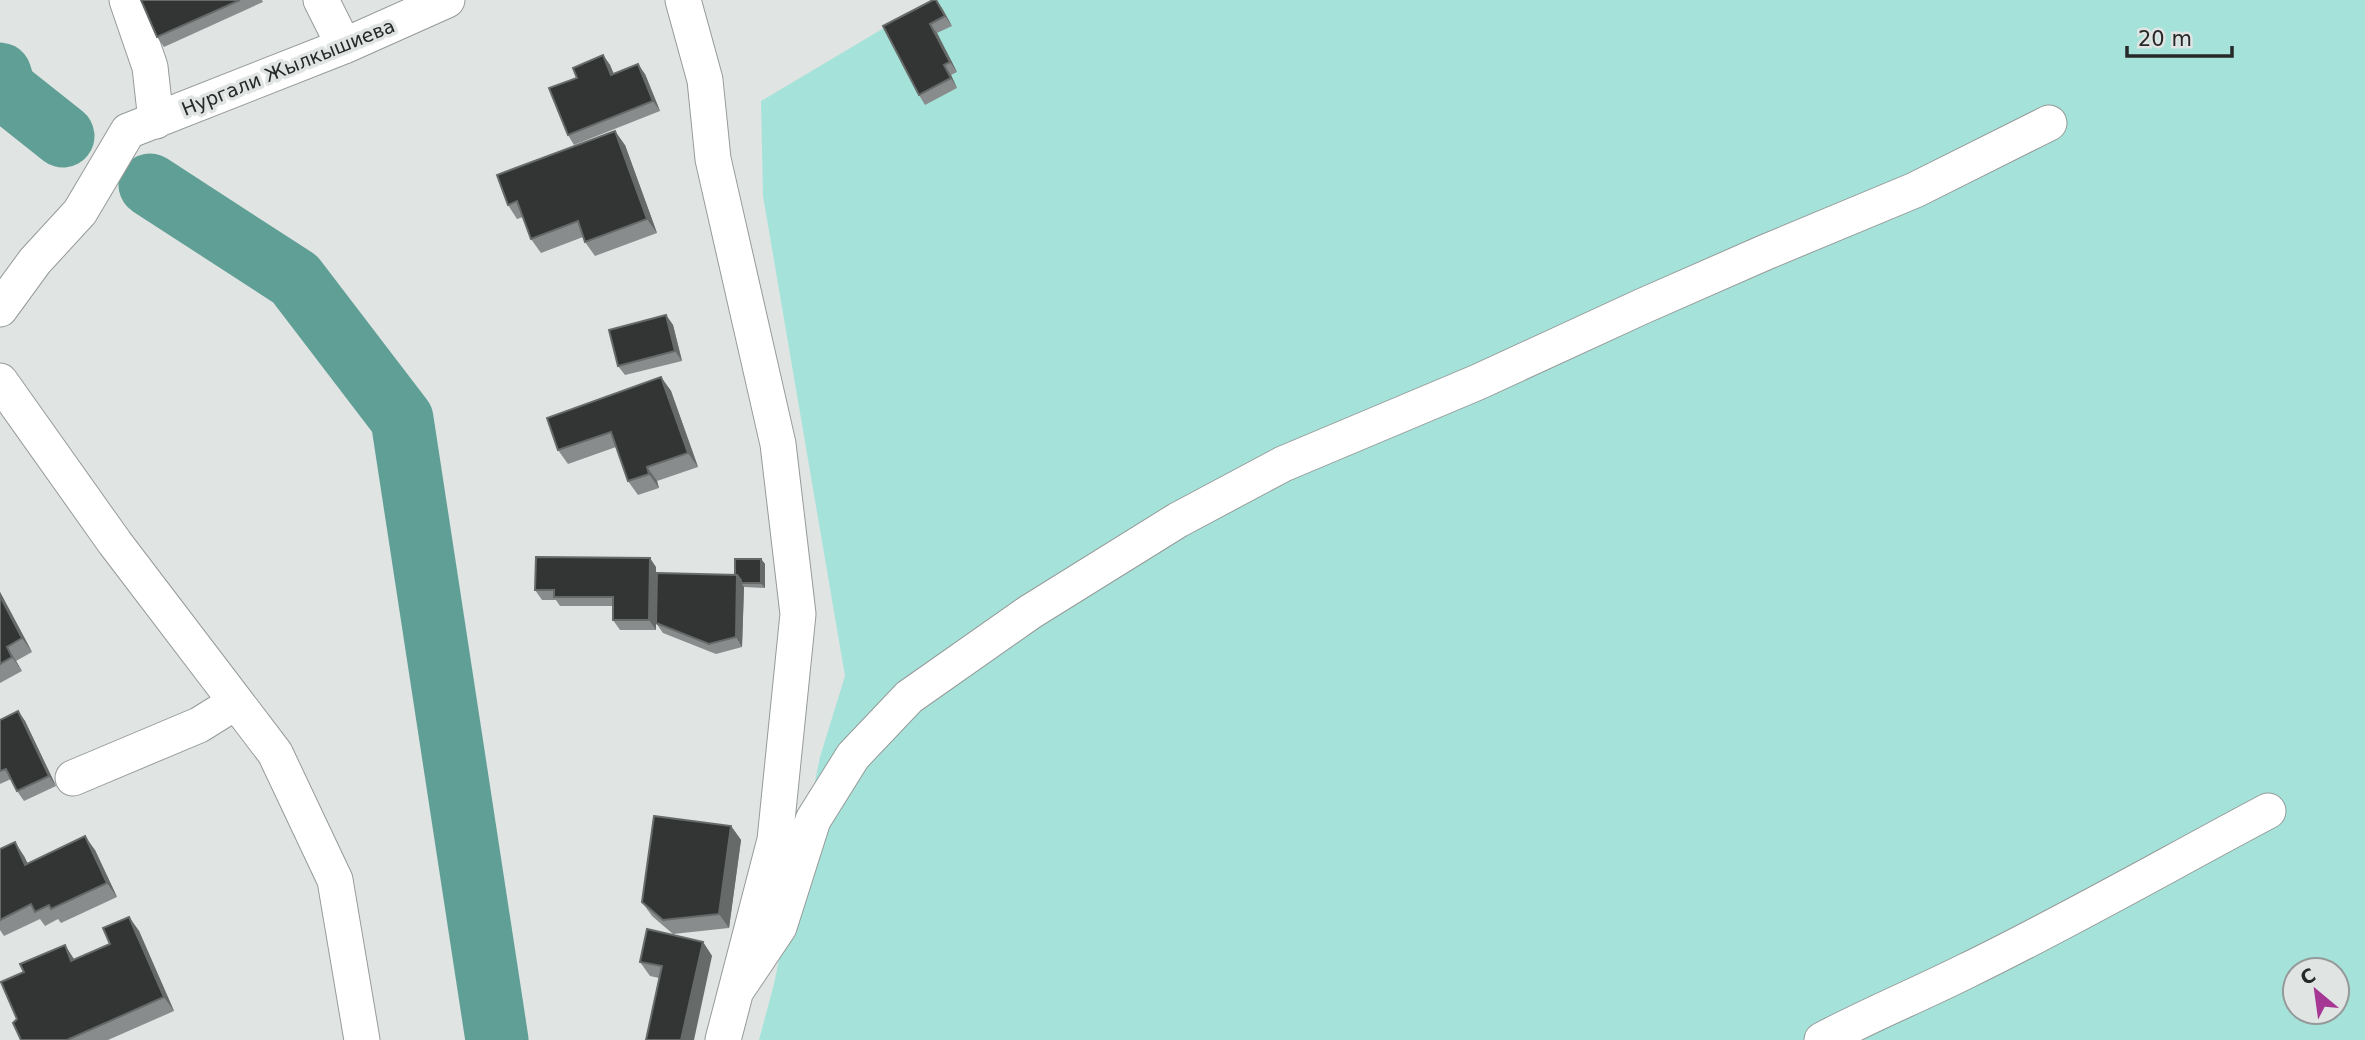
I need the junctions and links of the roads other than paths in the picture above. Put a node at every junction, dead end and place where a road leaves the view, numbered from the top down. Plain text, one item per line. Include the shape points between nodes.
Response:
1 (127, 0) edge
2 (321, 0) edge
3 (447, 0) edge
4 (683, 0) edge
5 (344, 46) junction
6 (2049, 123) dead end
7 (142, 126) junction
8 (0, 309) edge
9 (0, 381) edge
10 (236, 702) junction
11 (73, 778) dead end
12 (2268, 811) dead end
13 (736, 991) junction
14 (362, 1040) edge
15 (723, 1040) edge
16 (1822, 1040) edge

1 - 7 street via 150,68
2 - 5 street
3 - 5 street, Нургали Жылкышиева
4 - 13 street via 705,80 713,159 778,444 798,614 775,840
5 - 7 street, Нургали Жылкышиева
6 - 13 street via 1915,190 1283,464 1178,520 1030,612 909,697 853,756 813,820 779,927
7 - 8 street via 80,212 35,261
9 - 10 street
10 - 11 street via 199,724
10 - 14 street via 275,753 335,880
12 - 16 street via 1965,972
13 - 15 street

